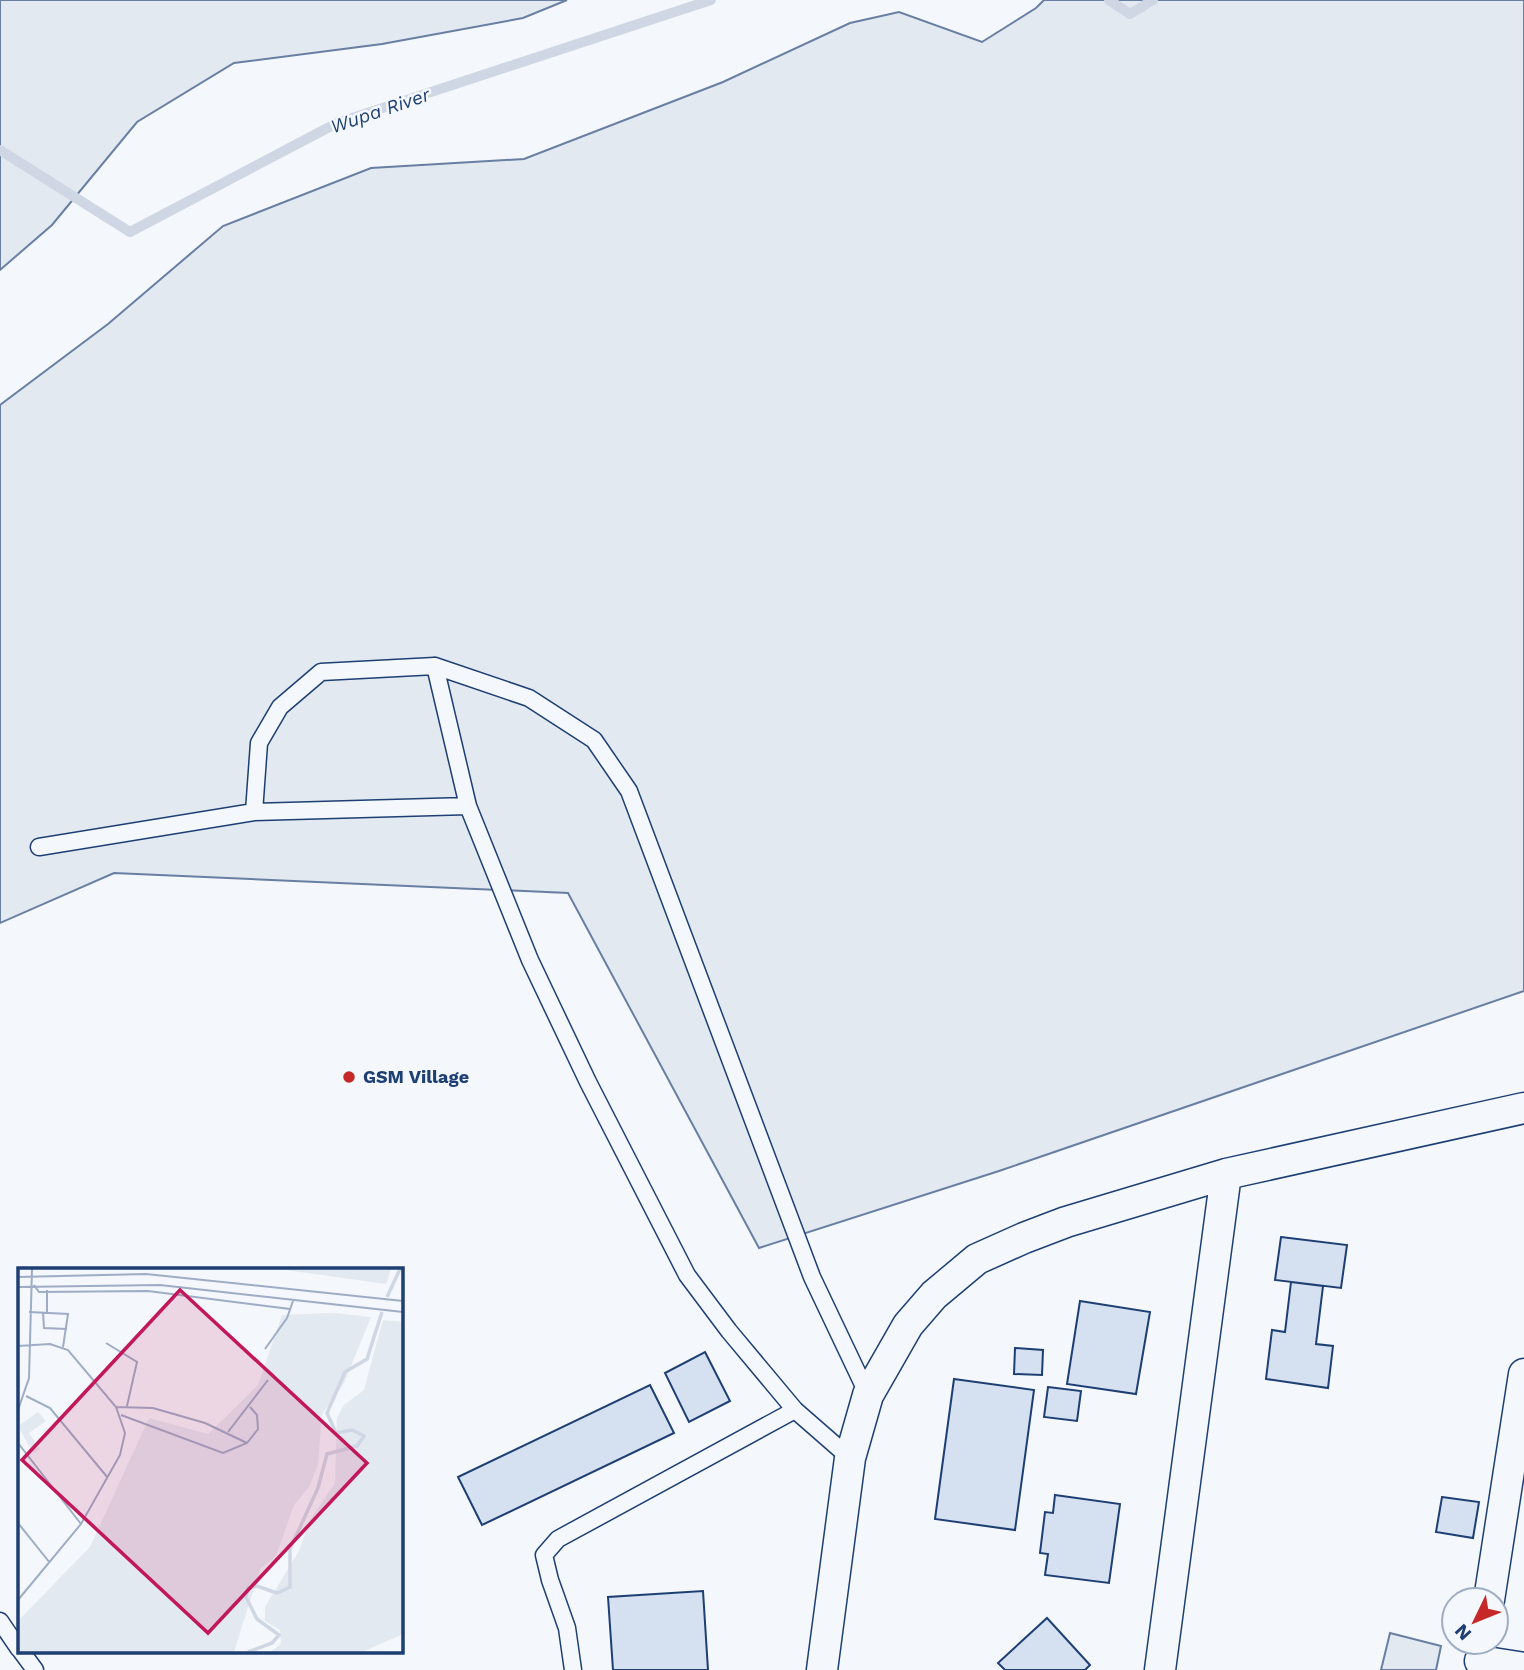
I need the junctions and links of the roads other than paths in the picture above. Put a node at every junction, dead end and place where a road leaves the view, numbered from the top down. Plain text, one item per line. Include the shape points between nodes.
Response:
1 (435, 666) junction
2 (468, 806) junction
3 (254, 812) junction
4 (39, 848) dead end
5 (1524, 1108) edge
6 (1226, 1174) junction
7 (1524, 1374) edge
8 (868, 1395) junction
9 (795, 1409) junction
10 (850, 1458) junction
11 (1491, 1586) edge
12 (0, 1622) edge
13 (18, 1647) edge
14 (22, 1652) edge
15 (1480, 1658) edge
16 (1524, 1668) edge
17 (35, 1670) edge
18 (573, 1670) edge
19 (822, 1670) edge
20 (1160, 1670) edge

1 - 2 lane
1 - 3 lane via 321,672 280,707 259,743
1 - 8 lane via 529,698 594,740 629,791 812,1277
2 - 3 lane
2 - 9 lane via 530,960 687,1275
3 - 4 lane
5 - 6 street
6 - 8 street via 1066,1222 977,1259 934,1295 908,1325
6 - 20 street
7 - 11 street
8 - 10 street
9 - 10 lane
9 - 18 lane via 558,1539 544,1555 567,1628
10 - 19 street
12 - 13 lane
14 - 17 lane
15 - 16 street

